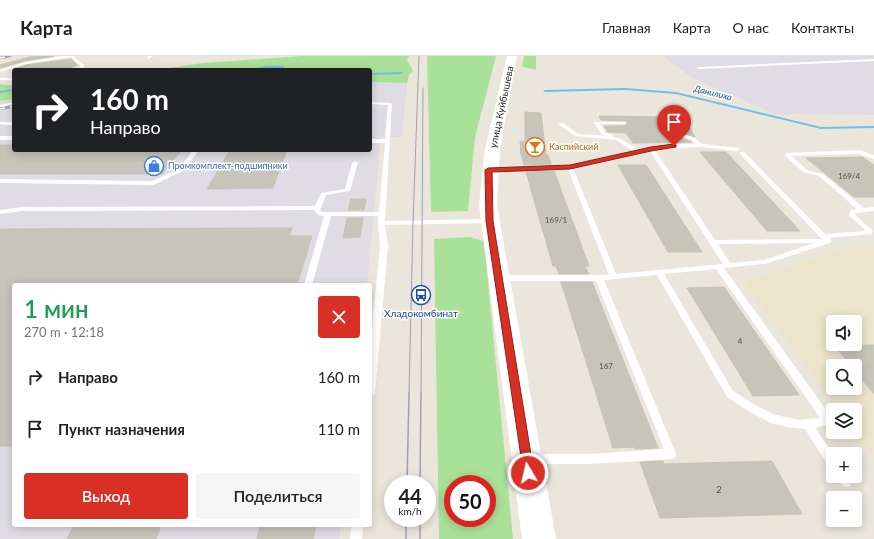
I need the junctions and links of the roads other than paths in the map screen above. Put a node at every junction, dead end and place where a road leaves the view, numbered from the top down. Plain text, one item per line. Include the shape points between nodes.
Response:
1 (512, 56) edge
2 (874, 60) edge
3 (80, 68) edge
4 (699, 68) dead end
5 (0, 71) edge
6 (0, 78) edge
7 (12, 79) edge
8 (372, 103) edge
9 (12, 104) edge
10 (0, 106) edge
11 (0, 123) edge
12 (624, 123) dead end
13 (12, 124) edge
14 (561, 124) dead end
15 (660, 125) dead end
16 (0, 138) edge
17 (12, 138) edge
18 (617, 139) junction
19 (372, 141) edge
20 (388, 141) junction
21 (700, 144) junction
22 (651, 149) junction
23 (194, 152) edge
24 (638, 152) junction
25 (874, 157) edge
26 (355, 163) dead end
27 (570, 167) junction
28 (488, 170) junction
29 (0, 181) edge
30 (318, 208) junction
31 (861, 209) junction
32 (874, 209) edge
33 (0, 212) edge
34 (328, 214) junction
35 (382, 214) junction
36 (490, 221) junction
37 (381, 223) junction
38 (822, 236) junction
39 (828, 241) junction
40 (712, 242) junction
41 (728, 265) junction
42 (718, 266) junction
43 (659, 272) junction
44 (613, 276) junction
45 (498, 278) junction
46 (599, 278) junction
47 (309, 283) edge
48 (372, 372) edge
49 (807, 424) junction
50 (826, 452) edge
51 (526, 460) junction
52 (357, 527) edge
53 (356, 539) edge
54 (539, 539) edge

1 - 28 main road, улица Куйбышева via 497,117
2 - 4 lane
3 - 5 lane via 83,66 72,56 24,63
6 - 7 lane
8 - 20 lane via 390,104
9 - 10 lane
11 - 13 lane
12 - 18 lane via 596,123 604,134
14 - 18 lane via 577,135
15 - 21 lane via 666,131 696,138
16 - 17 lane
18 - 24 lane
19 - 20 lane
20 - 35 lane
21 - 22 lane
21 - 38 lane via 740,151
22 - 24 lane
22 - 40 lane
23 - 29 lane via 181,170 153,183
24 - 27 lane
25 - 31 lane via 859,152 787,155 805,171 821,176
26 - 30 lane via 348,190 323,194
27 - 28 lane
27 - 44 lane
28 - 36 main road, улица Куйбышева
30 - 33 lane via 22,209
30 - 34 lane via 320,214
31 - 32 lane
31 - 38 lane via 853,211 852,215 868,228 870,233
34 - 35 lane
34 - 47 lane
35 - 37 lane
36 - 37 lane
36 - 45 main road, улица Куйбышева
37 - 48 lane via 384,246
38 - 39 lane
39 - 40 lane
39 - 41 lane via 765,262
40 - 41 lane
41 - 42 lane
42 - 43 lane
42 - 49 lane via 825,417 824,421 817,424
43 - 44 lane
43 - 49 lane via 730,394 782,423
44 - 46 lane
45 - 46 lane
45 - 51 main road, улица Куйбышева
46 - 51 lane via 671,454
49 - 50 lane
51 - 54 main road, улица Куйбышева
52 - 53 lane

